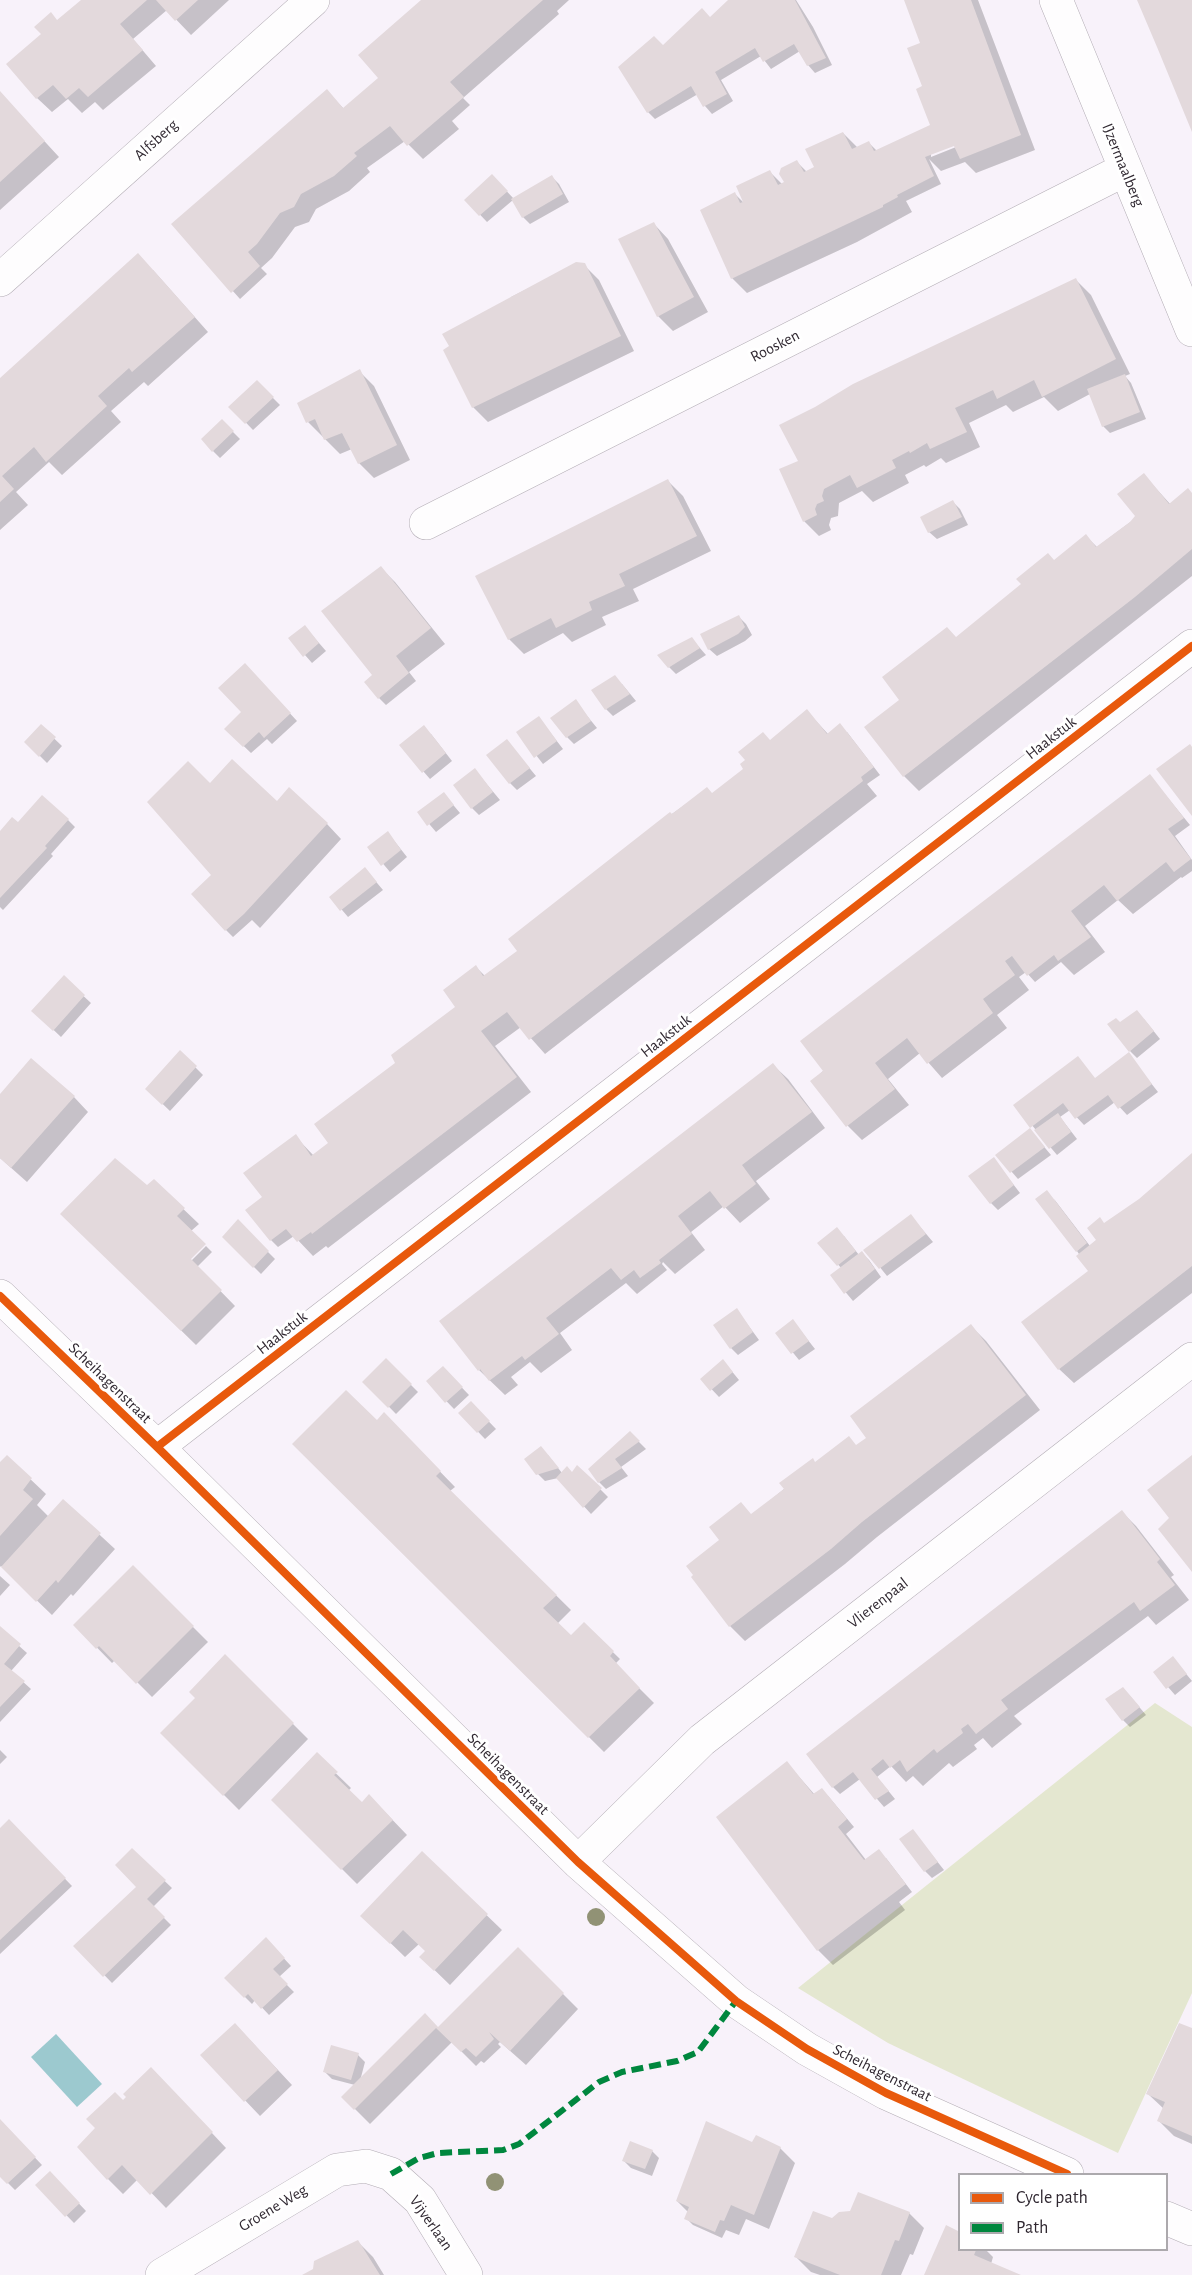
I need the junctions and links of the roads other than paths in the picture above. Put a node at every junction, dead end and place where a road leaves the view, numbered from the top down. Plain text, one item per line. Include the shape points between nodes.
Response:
1 (313, 0) edge
2 (1056, 0) edge
3 (1124, 170) junction
4 (0, 280) edge
5 (1192, 330) edge
6 (426, 523) dead end
7 (1192, 646) edge
8 (0, 1296) edge
9 (1192, 1359) edge
10 (157, 1447) junction
11 (578, 1862) junction
12 (1063, 2173) edge
13 (391, 2174) joint
14 (1168, 2218) edge
15 (1192, 2229) edge
16 (162, 2275) edge
17 (466, 2275) edge

1 - 4 street, Alfsberg
2 - 3 street, IJzermaalberg
3 - 5 street, IJzermaalberg
3 - 6 street, Roosken
7 - 10 street, Haakstuk
8 - 10 street, Scheihagenstraat
9 - 11 street, Vlierenpaal via 702,1740
10 - 11 street, Scheihagenstraat
11 - 12 street, Scheihagenstraat via 736,2001 807,2049 886,2093
13 - 16 street, Groene Weg via 366,2166 337,2169
13 - 17 street, Vijverlaan via 420,2200
14 - 15 street

